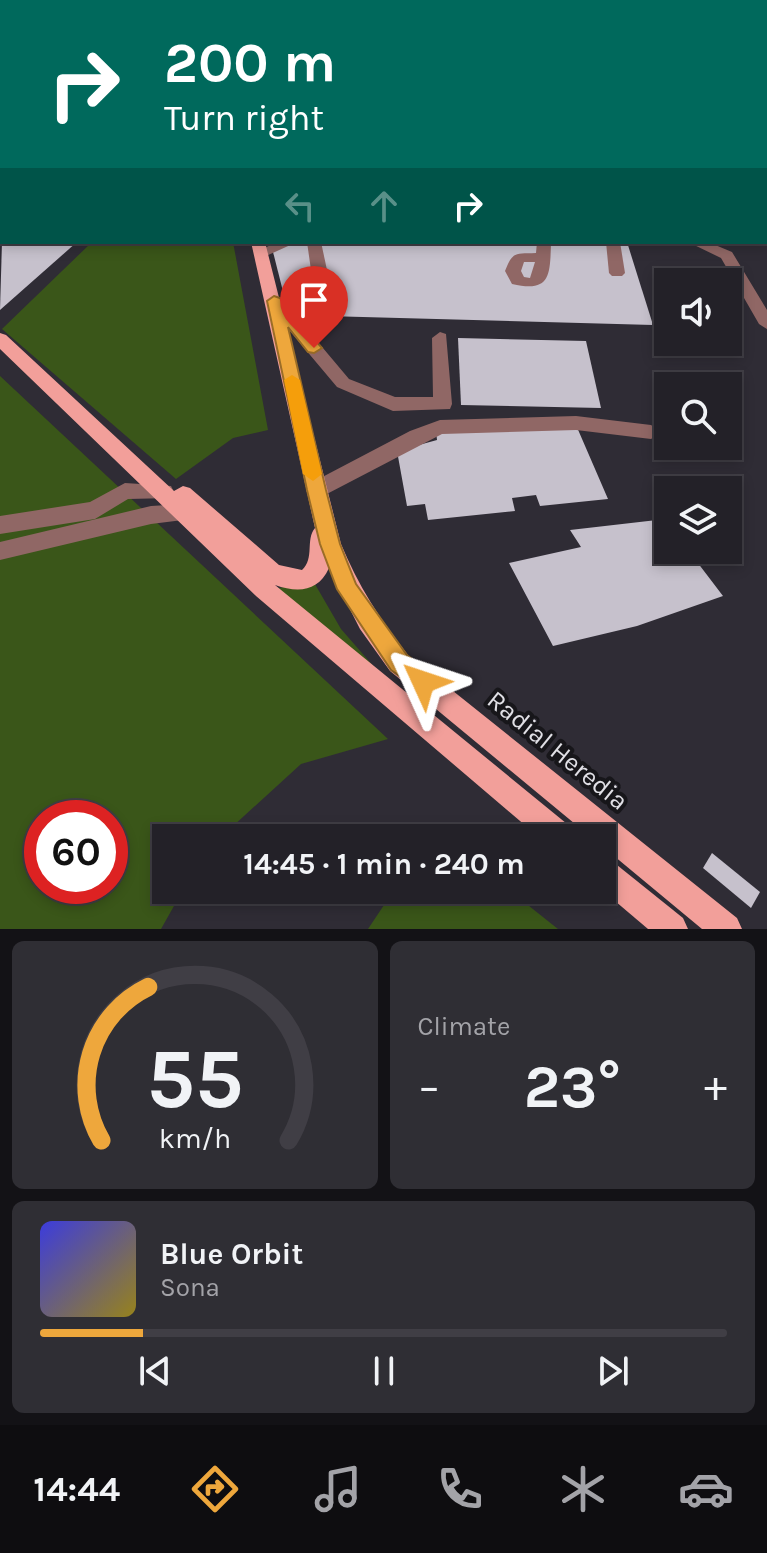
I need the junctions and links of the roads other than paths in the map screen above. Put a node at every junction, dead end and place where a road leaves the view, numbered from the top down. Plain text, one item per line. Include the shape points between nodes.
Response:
1 (280, 244) edge
2 (314, 244) edge
3 (613, 244) edge
4 (700, 244) edge
5 (260, 248) edge
6 (319, 270) dead end
7 (617, 273) dead end
8 (274, 301) junction
9 (767, 324) edge
10 (440, 338) dead end
11 (0, 339) edge
12 (651, 432) dead end
13 (316, 490) junction
14 (164, 492) junction
15 (184, 513) junction
16 (97, 518) junction
17 (0, 525) edge
18 (0, 551) edge
19 (545, 824) edge
20 (616, 883) edge
21 (672, 929) edge
22 (726, 929) edge

1 - 5 lane
2 - 6 lane
3 - 7 lane
4 - 9 lane via 727,255
5 - 8 main road, Radial Heredia
8 - 10 lane via 343,383 393,404 443,404
8 - 13 main road, Radial Heredia
11 - 13 main road via 48,373 285,580 312,578 320,569
11 - 14 main road
12 - 13 lane via 576,423 440,427
13 - 22 main road, Radial Heredia via 348,589 399,663
14 - 15 main road
14 - 16 lane via 125,491
15 - 16 lane
15 - 19 main road via 312,630
16 - 17 lane
16 - 18 lane
20 - 21 main road

